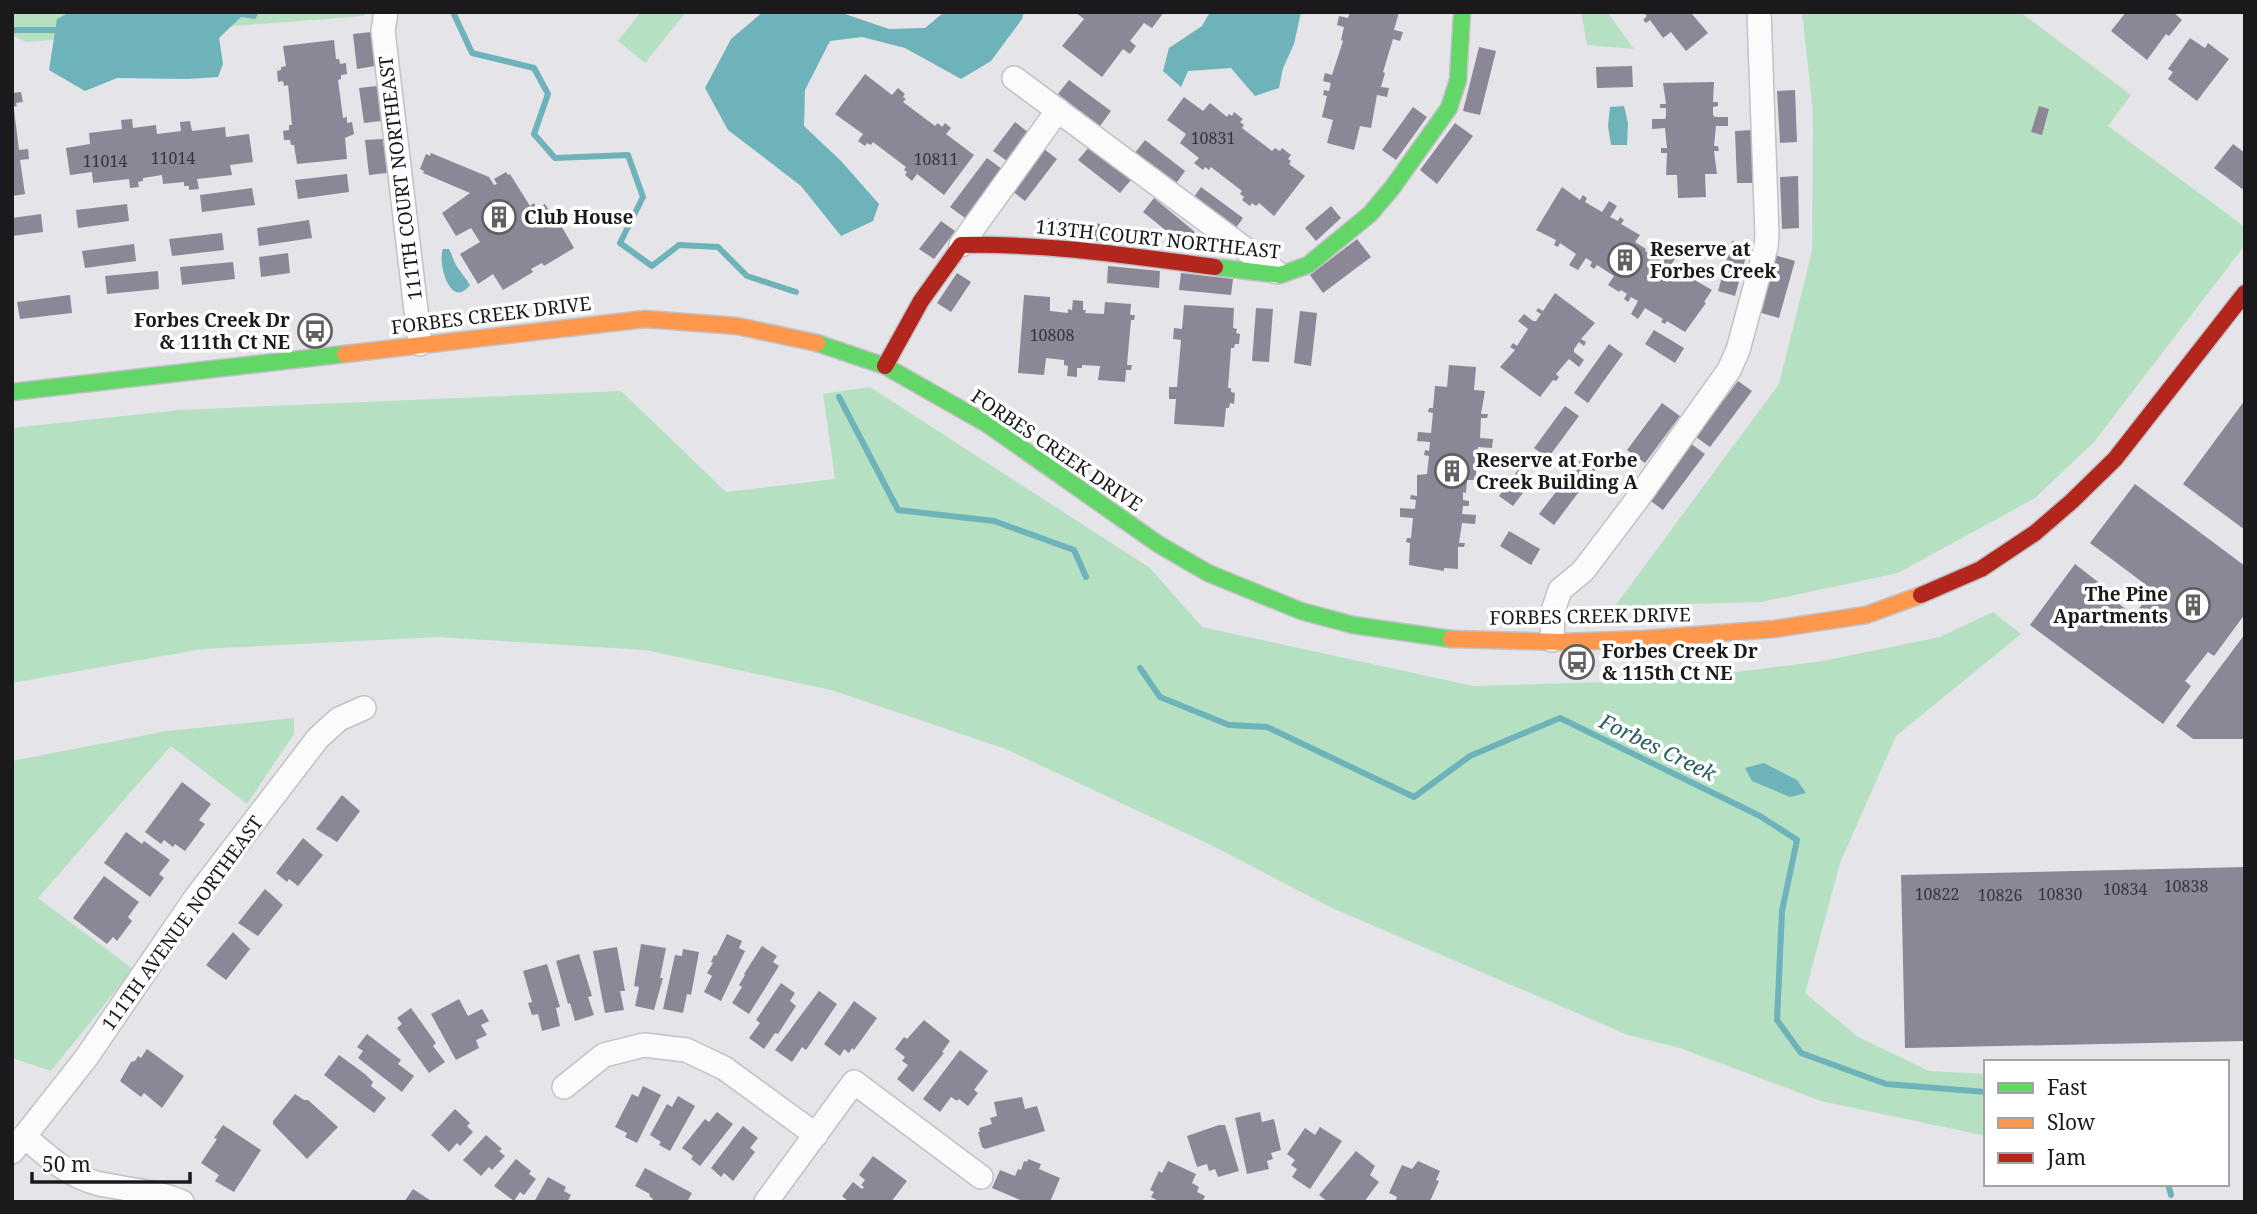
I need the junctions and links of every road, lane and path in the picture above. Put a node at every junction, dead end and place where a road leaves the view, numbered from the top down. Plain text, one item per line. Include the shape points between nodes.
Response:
1 (386, 12) edge
2 (1462, 12) edge
3 (1759, 12) edge
4 (1014, 78) dead end
5 (1058, 110) junction
6 (961, 245) junction
7 (1280, 275) junction
8 (2245, 293) edge
9 (420, 344) junction
10 (885, 366) junction
11 (12, 392) edge
12 (1552, 640) junction
13 (364, 708) dead end
14 (564, 1087) dead end
15 (816, 1135) junction
16 (18, 1144) edge
17 (981, 1177) dead end
18 (182, 1202) edge
19 (766, 1202) edge

1 - 9 street, 111TH COURT NORTHEAST via 383,31
2 - 7 street, 113TH COURT NORTHEAST via 1458,79 1449,108 1370,214 1308,265
3 - 12 street via 1767,235 1738,350 1729,370 1636,501 1583,571 1560,590 1553,611
4 - 5 street
5 - 6 street
5 - 7 street
6 - 7 street, 113TH COURT NORTHEAST via 1106,253
6 - 10 street via 921,301
8 - 12 street, FORBES CREEK DRIVE via 2115,459 2035,533 1981,569 1866,615 1774,629 1644,639
9 - 10 street, FORBES CREEK DRIVE via 645,319 737,326 819,342
9 - 11 street, FORBES CREEK DRIVE
10 - 12 street, FORBES CREEK DRIVE via 987,424 1158,544 1208,573 1290,607 1353,625 1442,639
13 - 16 street, 111TH AVENUE NORTHEAST via 339,719 318,737 194,900 86,1058
14 - 15 street via 604,1055 644,1045 686,1050 724,1068
15 - 17 street via 854,1082
15 - 19 street
16 - 18 street via 95,1183

